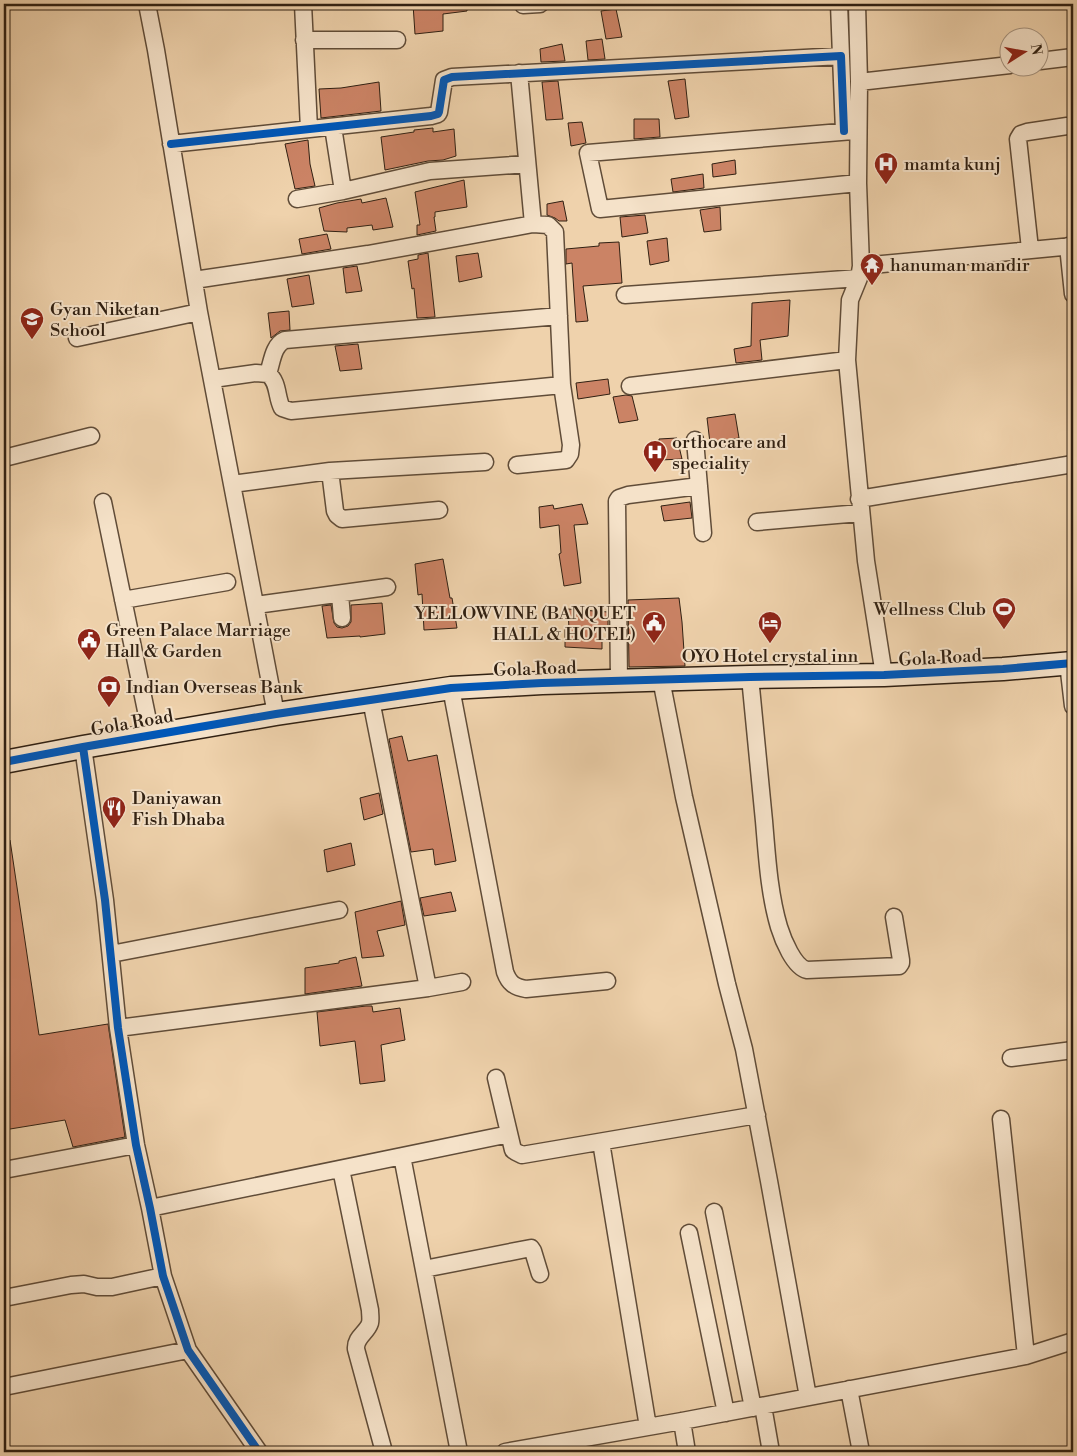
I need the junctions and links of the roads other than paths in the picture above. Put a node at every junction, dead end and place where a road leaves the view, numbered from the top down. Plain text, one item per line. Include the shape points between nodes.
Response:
1 (147, 4) edge
2 (304, 4) edge
3 (540, 4) edge
4 (839, 4) edge
5 (857, 4) edge
6 (523, 5) edge
7 (304, 40) junction
8 (398, 40) dead end
9 (841, 56) junction
10 (1073, 57) edge
11 (1050, 60) edge
12 (1000, 66) edge
13 (519, 73) junction
14 (859, 82) junction
15 (1067, 126) dead end
16 (333, 127) junction
17 (309, 129) junction
18 (851, 131) junction
19 (171, 144) junction
20 (527, 164) junction
21 (858, 183) junction
22 (343, 190) junction
23 (297, 198) dead end
24 (533, 224) junction
25 (1071, 246) edge
26 (1030, 249) junction
27 (860, 272) junction
28 (194, 280) junction
29 (1073, 294) edge
30 (625, 295) dead end
31 (199, 312) junction
32 (559, 316) junction
33 (77, 338) dead end
34 (847, 360) junction
35 (268, 374) junction
36 (213, 379) junction
37 (562, 385) junction
38 (630, 386) dead end
39 (91, 436) dead end
40 (695, 440) dead end
41 (4, 458) edge
42 (485, 462) dead end
43 (1073, 464) edge
44 (517, 465) dead end
45 (330, 471) junction
46 (232, 484) junction
47 (699, 486) junction
48 (103, 502) dead end
49 (860, 506) junction
50 (439, 510) dead end
51 (757, 522) dead end
52 (703, 533) dead end
53 (227, 582) dead end
54 (387, 587) dead end
55 (340, 594) junction
56 (123, 600) junction
57 (256, 605) junction
58 (342, 618) dead end
59 (1071, 663) edge
60 (884, 675) junction
61 (750, 677) junction
62 (661, 679) junction
63 (619, 681) junction
64 (451, 688) junction
65 (371, 700) junction
66 (1073, 706) edge
67 (276, 714) junction
68 (151, 735) junction
69 (83, 747) junction
70 (4, 762) edge
71 (339, 910) dead end
72 (894, 917) dead end
73 (111, 954) junction
74 (607, 981) dead end
75 (462, 982) dead end
76 (428, 988) junction
77 (118, 1028) junction
78 (1073, 1050) edge
79 (1010, 1058) dead end
80 (496, 1078) dead end
81 (757, 1115) junction
82 (1001, 1119) dead end
83 (509, 1134) junction
84 (601, 1142) junction
85 (136, 1145) junction
86 (402, 1156) junction
87 (341, 1169) junction
88 (4, 1170) edge
89 (150, 1208) junction
90 (714, 1212) dead end
91 (689, 1232) dead end
92 (424, 1269) junction
93 (540, 1274) dead end
94 (163, 1276) junction
95 (4, 1298) edge
96 (1073, 1341) edge
97 (188, 1350) junction
98 (1026, 1356) junction
99 (4, 1387) edge
100 (849, 1389) junction
101 (808, 1397) junction
102 (758, 1407) junction
103 (726, 1413) junction
104 (682, 1421) junction
105 (648, 1427) junction
106 (259, 1452) edge
107 (384, 1452) edge
108 (459, 1452) edge
109 (505, 1452) edge
110 (687, 1452) edge
111 (771, 1452) edge
112 (861, 1452) edge

1 - 19 street
2 - 7 street
3 - 6 street
4 - 9 street
5 - 14 street
7 - 8 street
7 - 17 street
9 - 13 street
9 - 18 street
10 - 11 street
12 - 14 street
13 - 16 street via 446,78 439,112 435,115
13 - 20 street
14 - 18 street
15 - 26 street via 1027,132 1018,139
16 - 17 street
16 - 22 street
17 - 19 street
18 - 21 street
18 - 21 street via 588,154 600,209
19 - 28 street
20 - 22 street via 430,171
20 - 24 street
21 - 27 street
22 - 23 street
24 - 28 street via 368,254
24 - 32 street via 548,225 555,232
25 - 26 street
25 - 29 street
26 - 27 street
27 - 30 street
27 - 34 street via 850,300
28 - 31 street
31 - 33 street
31 - 36 street
32 - 35 street via 285,340 277,346
32 - 37 street
34 - 38 street
34 - 49 street
35 - 36 street
35 - 37 street via 275,381 282,408 290,410
36 - 46 street
37 - 44 street via 570,454 566,460
39 - 41 street
40 - 47 street
42 - 45 street
43 - 49 street
45 - 46 street
45 - 50 street via 335,511 339,517
46 - 57 street
47 - 52 street
47 - 63 street via 628,494 617,501
48 - 56 street
49 - 51 street
49 - 60 street
53 - 56 street
54 - 55 street
55 - 57 street
55 - 58 street
56 - 68 street
57 - 67 street
59 - 60 street, Gola Road
59 - 66 street
60 - 61 street, Gola Road
61 - 62 street, Gola Road
61 - 72 street via 772,893 781,934 796,963 807,970 899,966 901,960
62 - 63 street, Gola Road
62 - 81 street via 684,798
63 - 64 street, Gola Road
64 - 65 street, Gola Road
64 - 74 street via 507,978 518,988 526,989
65 - 67 street, Gola Road
65 - 76 street
67 - 68 street, Gola Road
68 - 69 street, Gola Road
69 - 70 street, Gola Road
69 - 73 street
71 - 73 street
73 - 77 street
75 - 76 street
76 - 77 street
77 - 85 street
78 - 79 street
80 - 83 street
81 - 84 street
81 - 101 street
82 - 98 street
83 - 84 street via 513,1150 526,1155
83 - 86 street
84 - 105 street
85 - 88 street
85 - 89 street
86 - 87 street
86 - 92 street
87 - 89 street
87 - 107 street via 370,1310 370,1323 357,1340 356,1349
89 - 94 street
90 - 102 street
91 - 103 street
92 - 93 street via 531,1248
92 - 108 street
94 - 95 street via 104,1287 71,1285
94 - 97 street
96 - 98 street
97 - 99 street
97 - 106 street
98 - 100 street
100 - 101 street
100 - 112 street
101 - 102 street
102 - 103 street
102 - 111 street
103 - 104 street
104 - 105 street
104 - 110 street
105 - 109 street

